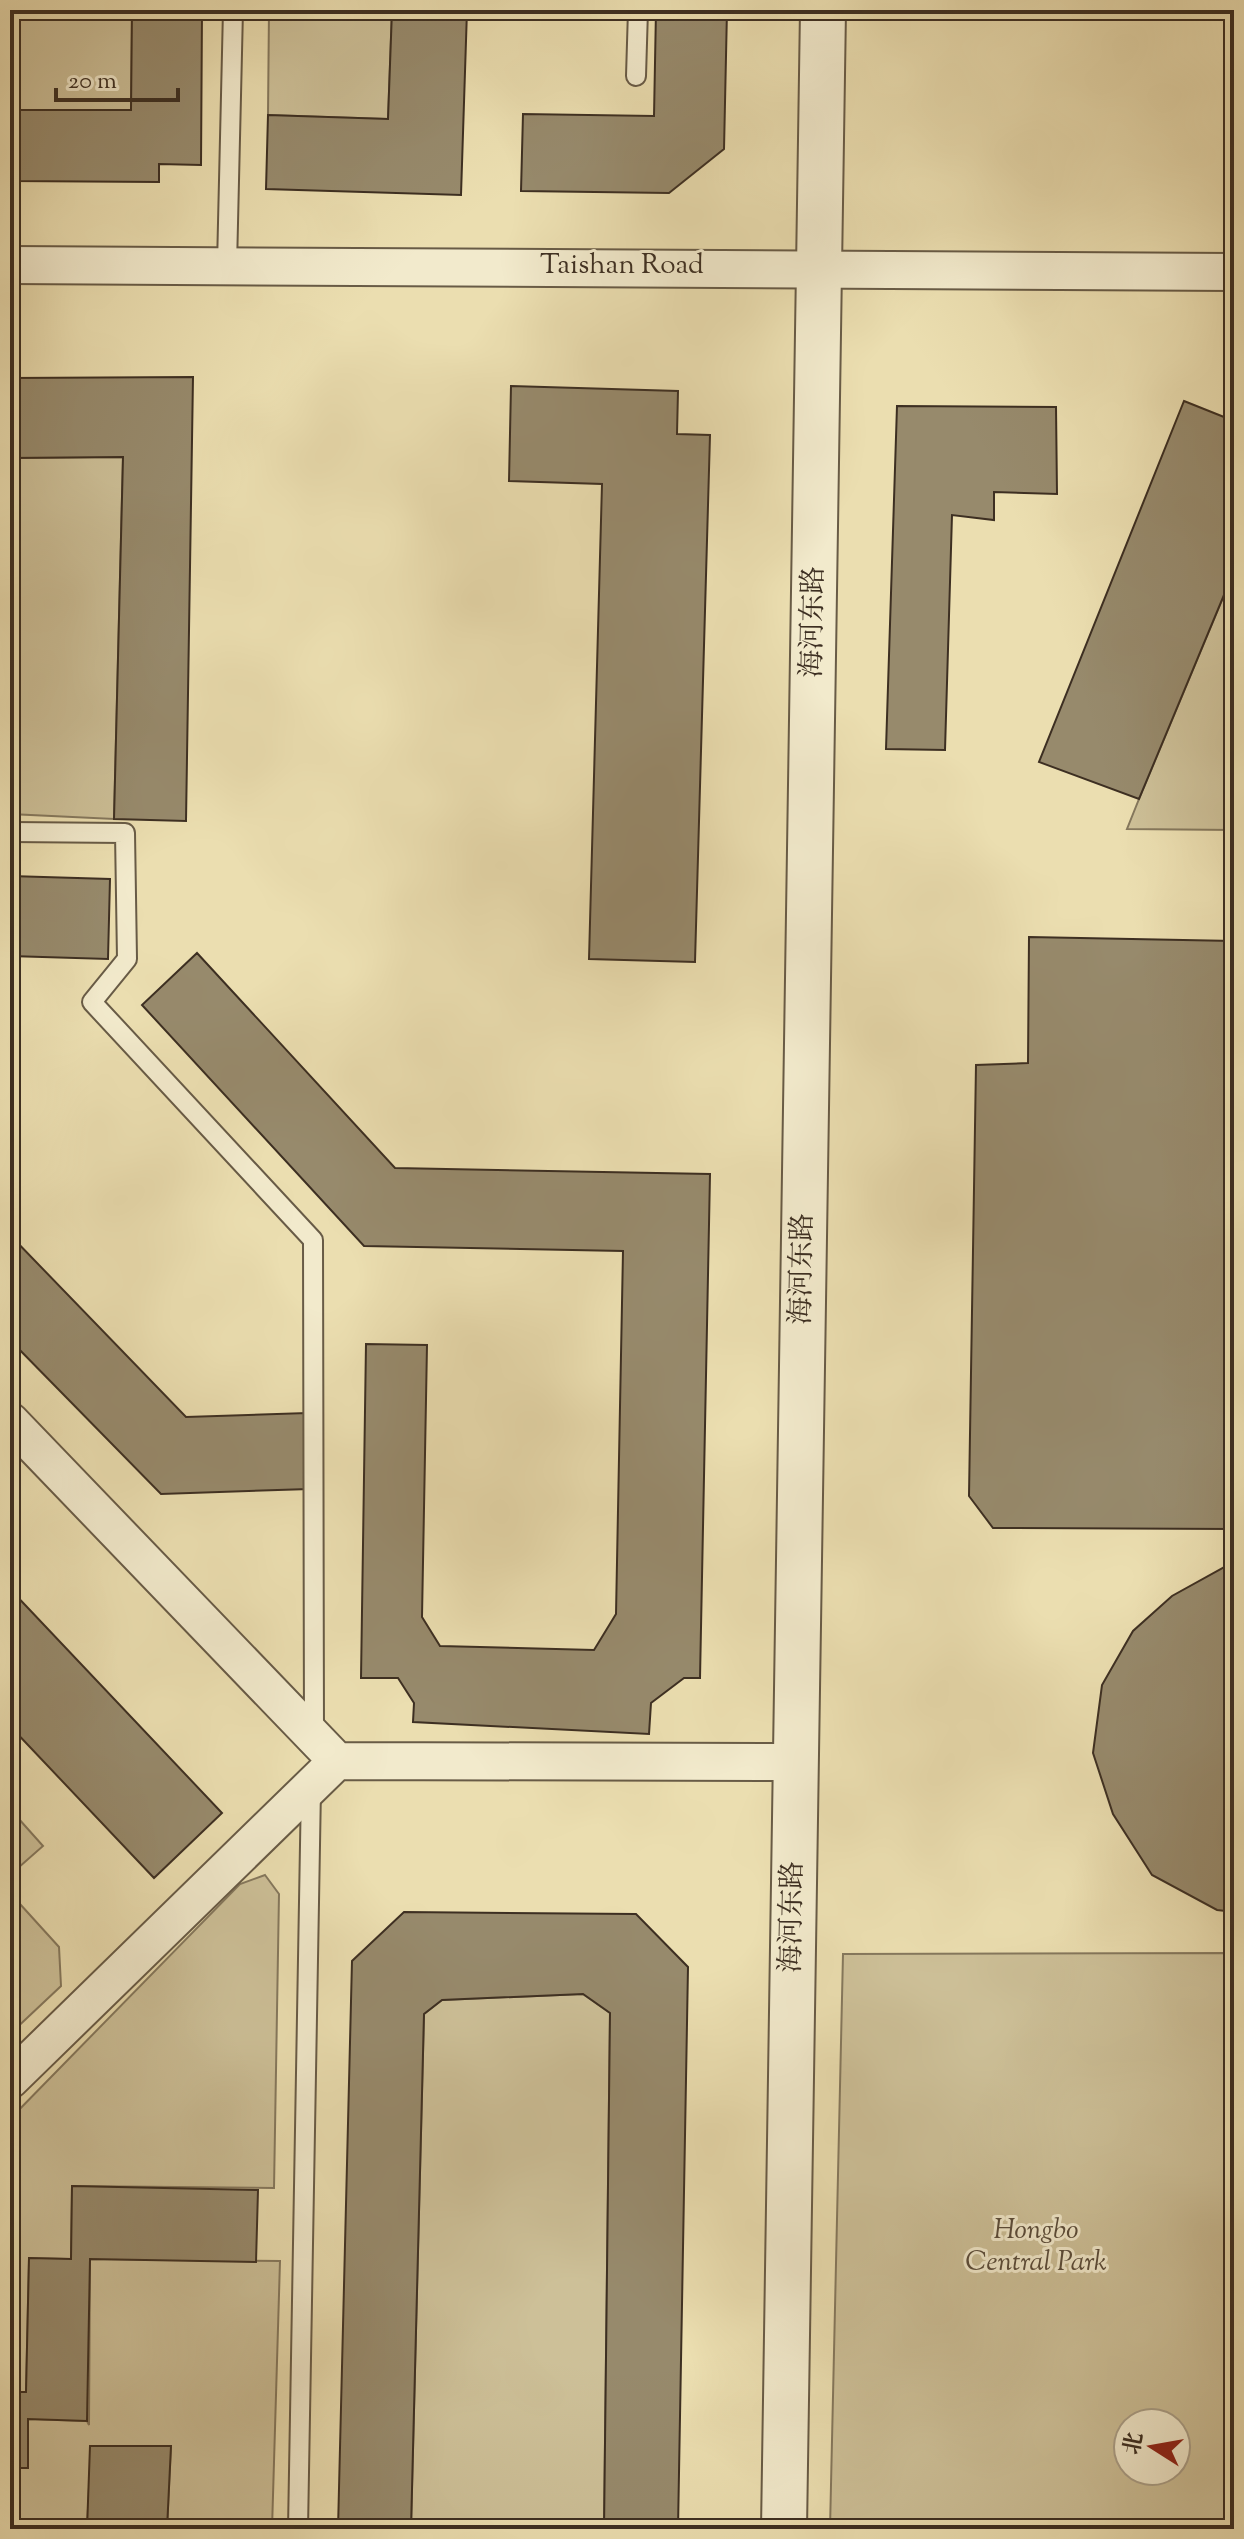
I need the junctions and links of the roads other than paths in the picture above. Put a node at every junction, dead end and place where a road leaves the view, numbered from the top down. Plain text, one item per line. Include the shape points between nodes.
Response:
1 (233, 10) edge
2 (638, 10) edge
3 (823, 10) edge
4 (636, 76) dead end
5 (10, 265) edge
6 (227, 266) junction
7 (819, 267) junction
8 (1234, 272) edge
9 (10, 832) edge
10 (10, 1421) edge
11 (326, 1749) junction
12 (796, 1762) junction
13 (311, 1786) junction
14 (10, 2080) edge
15 (298, 2529) edge
16 (784, 2529) edge

1 - 6 lane
2 - 4 lane
3 - 7 street, 海河东路
5 - 6 street, Taishan Road
6 - 7 street, Taishan Road
7 - 8 street, Taishan Road
7 - 12 street, 海河东路
9 - 11 lane via 125,833 127,959 92,1002 313,1240
10 - 11 street
11 - 12 street
11 - 13 street
12 - 16 street, 海河东路
13 - 14 street
13 - 15 lane

